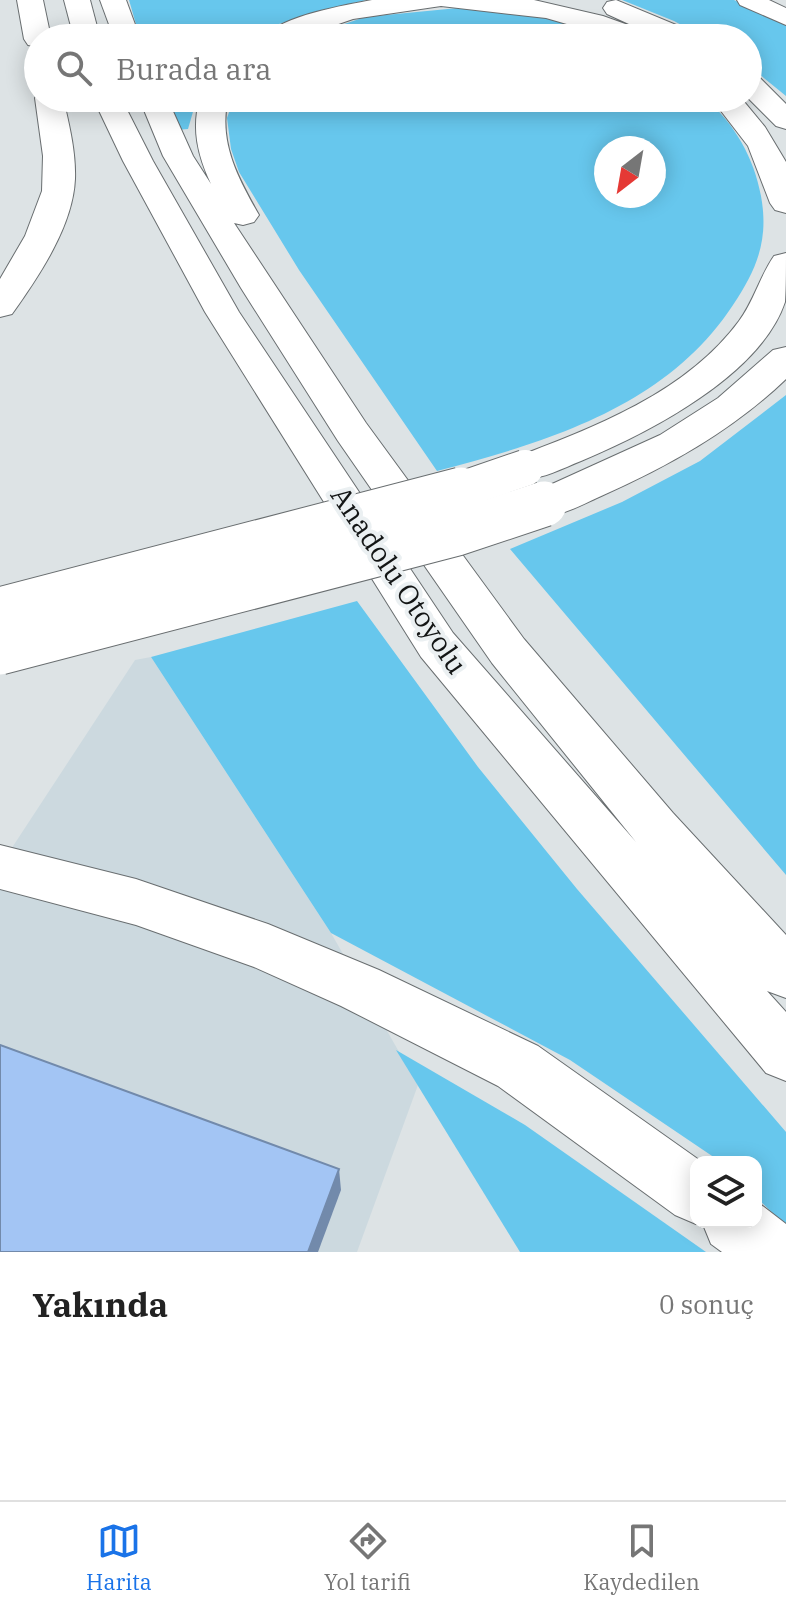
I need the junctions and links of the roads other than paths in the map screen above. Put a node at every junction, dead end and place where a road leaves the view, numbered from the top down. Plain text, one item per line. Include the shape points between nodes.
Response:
1 (30, 0) edge
2 (77, 0) edge
3 (113, 0) edge
4 (432, 0) edge
5 (450, 0) edge
6 (594, 0) edge
7 (749, 0) edge
8 (786, 17) edge
9 (35, 24) edge
10 (83, 24) edge
11 (122, 24) edge
12 (308, 24) edge
13 (605, 24) edge
14 (657, 24) edge
15 (762, 96) edge
16 (51, 112) edge
17 (114, 112) edge
18 (159, 112) edge
19 (211, 112) edge
20 (740, 112) edge
21 (786, 120) edge
22 (786, 203) edge
23 (786, 263) edge
24 (0, 307) edge
25 (786, 358) edge
26 (352, 432) junction
27 (534, 486) junction
28 (0, 610) edge
29 (0, 652) edge
30 (0, 867) edge
31 (786, 973) edge
32 (786, 1054) edge
33 (690, 1190) edge
34 (741, 1228) edge
35 (772, 1252) edge

1 - 9 highway
2 - 10 highway
3 - 11 highway
4 - 12 highway via 355,10
5 - 13 highway via 543,7
6 - 14 highway
7 - 8 street
15 - 21 highway
16 - 24 highway via 58,191 41,237
17 - 32 highway, Anadolu Otoyolu via 222,312 437,645
18 - 26 highway, Anadolu Otoyolu via 178,156
19 - 26 highway via 210,135 221,177
20 - 22 highway via 777,173
23 - 27 highway via 750,331 725,359
25 - 27 highway via 703,429 632,468
26 - 31 highway, Anadolu Otoyolu via 508,651 655,828
27 - 28 highway, bridge via 432,500
27 - 29 highway, bridge via 457,533
30 - 33 highway via 136,902 268,948 360,988 518,1066
34 - 35 highway

